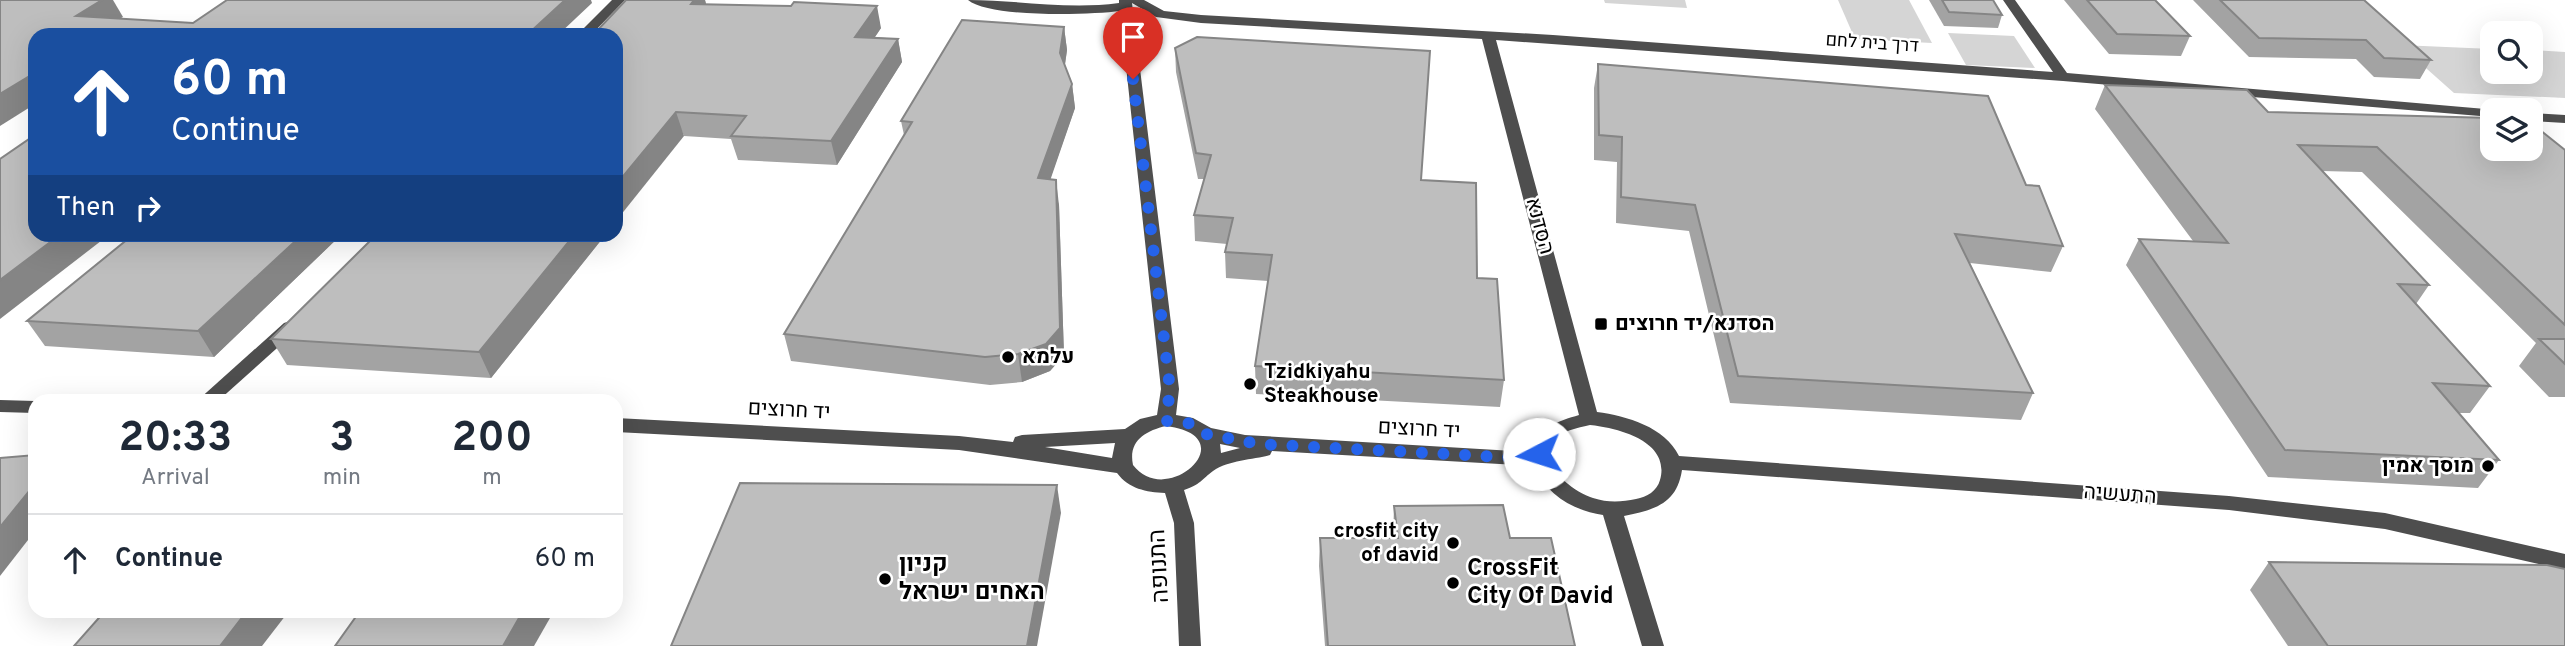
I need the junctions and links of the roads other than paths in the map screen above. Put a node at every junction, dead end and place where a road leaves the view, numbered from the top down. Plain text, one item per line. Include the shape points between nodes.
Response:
1 (974, 0) edge
2 (1036, 0) edge
3 (2009, 0) edge
4 (1128, 2) edge
5 (615, 3) edge
6 (590, 28) edge
7 (1488, 35) junction
8 (2063, 77) junction
9 (2480, 112) edge
10 (2543, 118) edge
11 (2565, 119) edge
12 (305, 312) edge
13 (214, 394) edge
14 (0, 407) edge
15 (28, 407) edge
16 (1589, 418) junction
17 (1166, 421) junction
18 (623, 425) edge
19 (1205, 434) junction
20 (1127, 436) junction
21 (958, 443) junction
22 (1295, 447) junction
23 (1540, 459) junction
24 (1671, 462) junction
25 (1209, 465) junction
26 (1123, 467) junction
27 (1173, 485) junction
28 (1612, 510) junction
29 (2565, 562) edge
30 (1190, 646) edge
31 (1653, 646) edge

1 - 4 street via 1052,12 1092,11
2 - 4 street
3 - 8 street
4 - 7 street, דרך בית לחם via 1170,16
4 - 17 street via 1170,389
5 - 6 street
7 - 8 street, דרך בית לחם
7 - 16 street, הסדנא
8 - 9 street, דרך בית לחם
10 - 11 street
12 - 13 street
14 - 15 street
16 - 23 street via 1554,429 1544,440
16 - 24 street via 1631,425 1648,435
17 - 19 street via 1188,423
17 - 20 street via 1144,425
18 - 21 street, יד חרוצים
19 - 22 street, יד חרוצים
19 - 25 street via 1213,448
20 - 21 street, יד חרוצים
20 - 26 street via 1119,452
21 - 26 street, יד חרוצים
22 - 23 street, יד חרוצים
22 - 25 street, יד חרוצים via 1244,453
23 - 28 street via 1553,484 1569,497
24 - 28 street via 1665,491 1653,502
24 - 29 street, התעשיה via 2229,503 2385,521
25 - 27 street via 1195,478
26 - 27 street via 1143,483
27 - 30 street, התנופה via 1184,523
28 - 31 street

